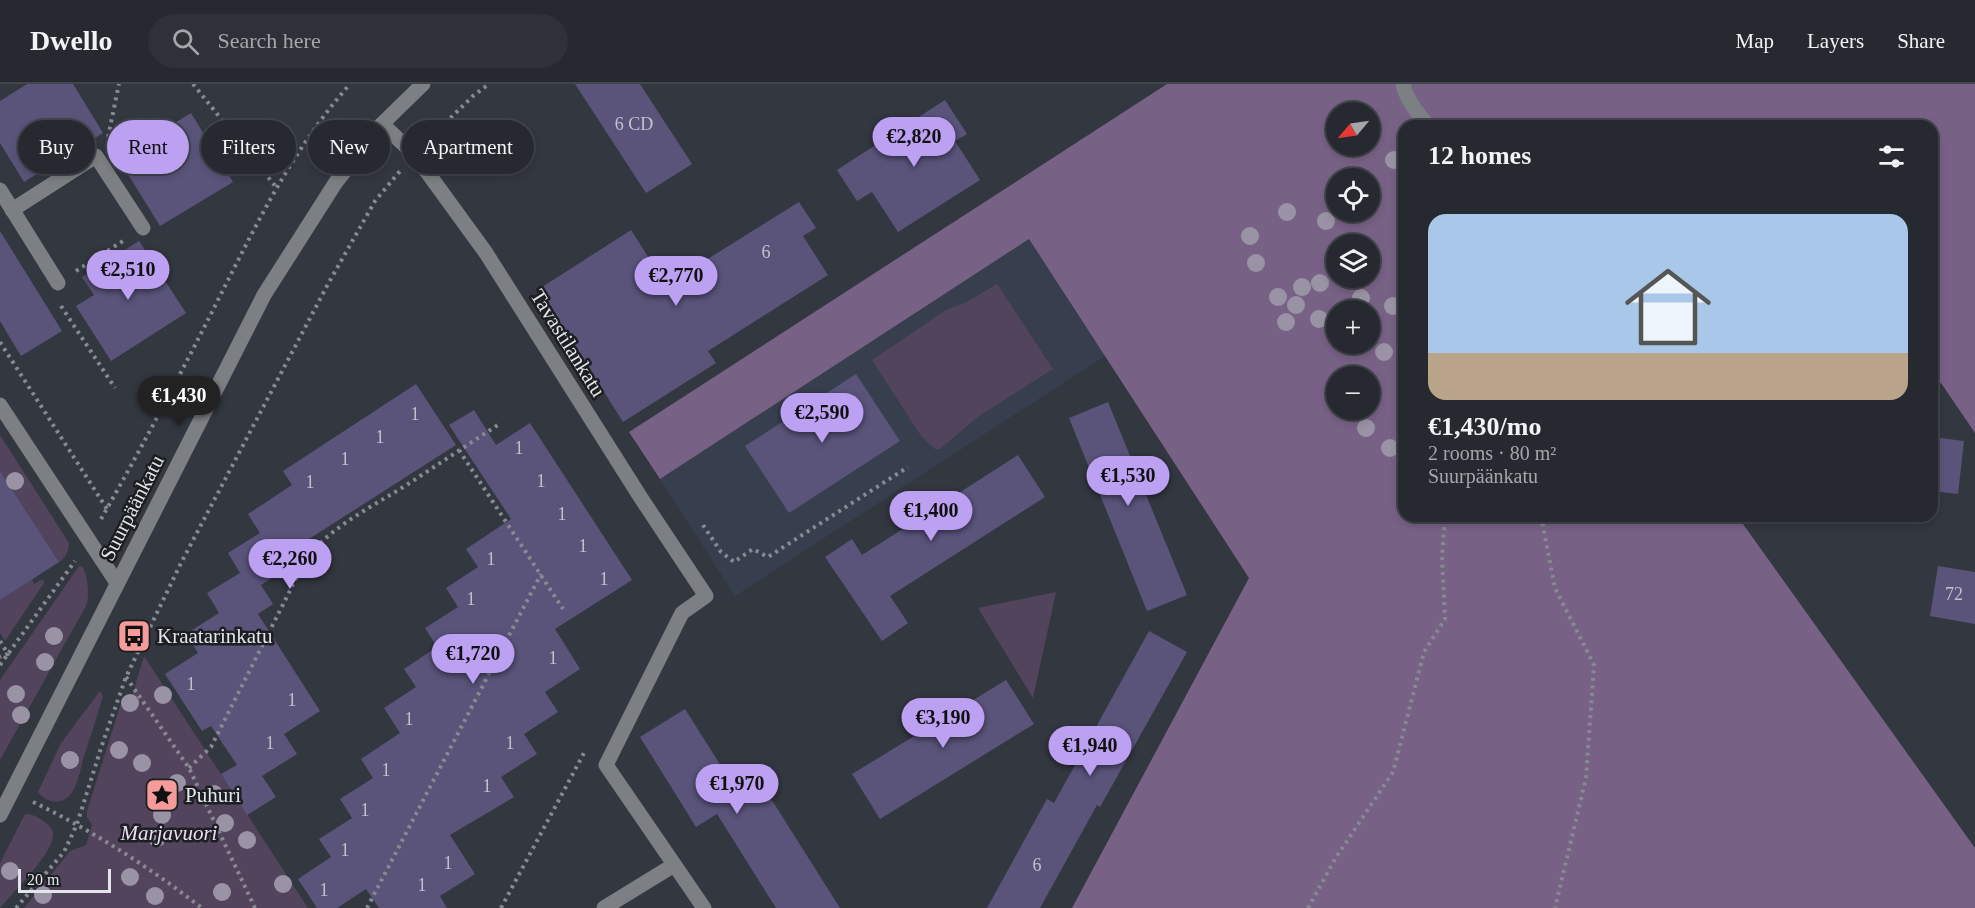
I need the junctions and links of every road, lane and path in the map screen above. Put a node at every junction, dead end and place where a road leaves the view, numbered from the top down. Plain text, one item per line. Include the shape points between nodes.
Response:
1 (119, 84) edge
2 (193, 84) edge
3 (350, 84) edge
4 (423, 84) edge
5 (489, 84) edge
6 (1403, 84) edge
7 (386, 120) edge
8 (448, 120) edge
9 (1423, 120) edge
10 (390, 132) edge
11 (402, 143) edge
12 (96, 156) junction
13 (402, 168) edge
14 (342, 174) edge
15 (429, 174) edge
16 (276, 187) junction
17 (0, 190) edge
18 (12, 210) junction
19 (143, 228) joint
20 (58, 283) junction
21 (0, 342) edge
22 (115, 388) dead end
23 (0, 405) edge
24 (501, 423) dead end
25 (459, 450) junction
26 (909, 467) dead end
27 (107, 509) junction
28 (1445, 522) edge
29 (1542, 522) edge
30 (703, 525) dead end
31 (89, 540) junction
32 (541, 574) junction
33 (117, 584) junction
34 (562, 609) dead end
35 (0, 641) edge
36 (8, 654) junction
37 (0, 657) edge
38 (0, 665) edge
39 (126, 677) junction
40 (189, 768) junction
41 (32, 802) dead end
42 (0, 815) edge
43 (77, 824) junction
44 (675, 865) junction
45 (16, 908) edge
46 (202, 908) edge
47 (255, 908) edge
48 (367, 908) edge
49 (604, 908) edge
50 (704, 908) edge
51 (1308, 908) edge
52 (1555, 908) edge

1 - 12 path via 105,152
2 - 16 path
3 - 16 path via 327,110
4 - 7 street, Suurpäänkatu
5 - 8 path
6 - 9 street
10 - 11 street, Tavastilankatu
12 - 18 street
12 - 19 street
13 - 39 path via 375,201 328,284 181,563
14 - 33 street, Suurpäänkatu via 264,295
15 - 44 street, Tavastilankatu via 486,253 706,596 682,613 606,765
16 - 27 path
17 - 18 street
18 - 20 street
19 - 20 path
20 - 22 path via 50,288
21 - 27 path
23 - 31 street
24 - 25 path
25 - 32 path
25 - 40 path via 320,541 307,557 212,747
26 - 30 path via 768,557 753,549 734,562 721,552
27 - 31 path
28 - 51 path via 1445,619 1424,652 1393,772 1335,859
29 - 52 path via 1555,588 1594,665 1586,778
31 - 33 street
31 - 36 path
32 - 34 path
32 - 48 path
33 - 42 street, Suurpäänkatu
35 - 36 path
36 - 37 path
36 - 38 path
39 - 40 path
39 - 43 path
40 - 47 path
41 - 43 path
43 - 45 path via 64,852
43 - 46 path
44 - 49 street
44 - 50 street

